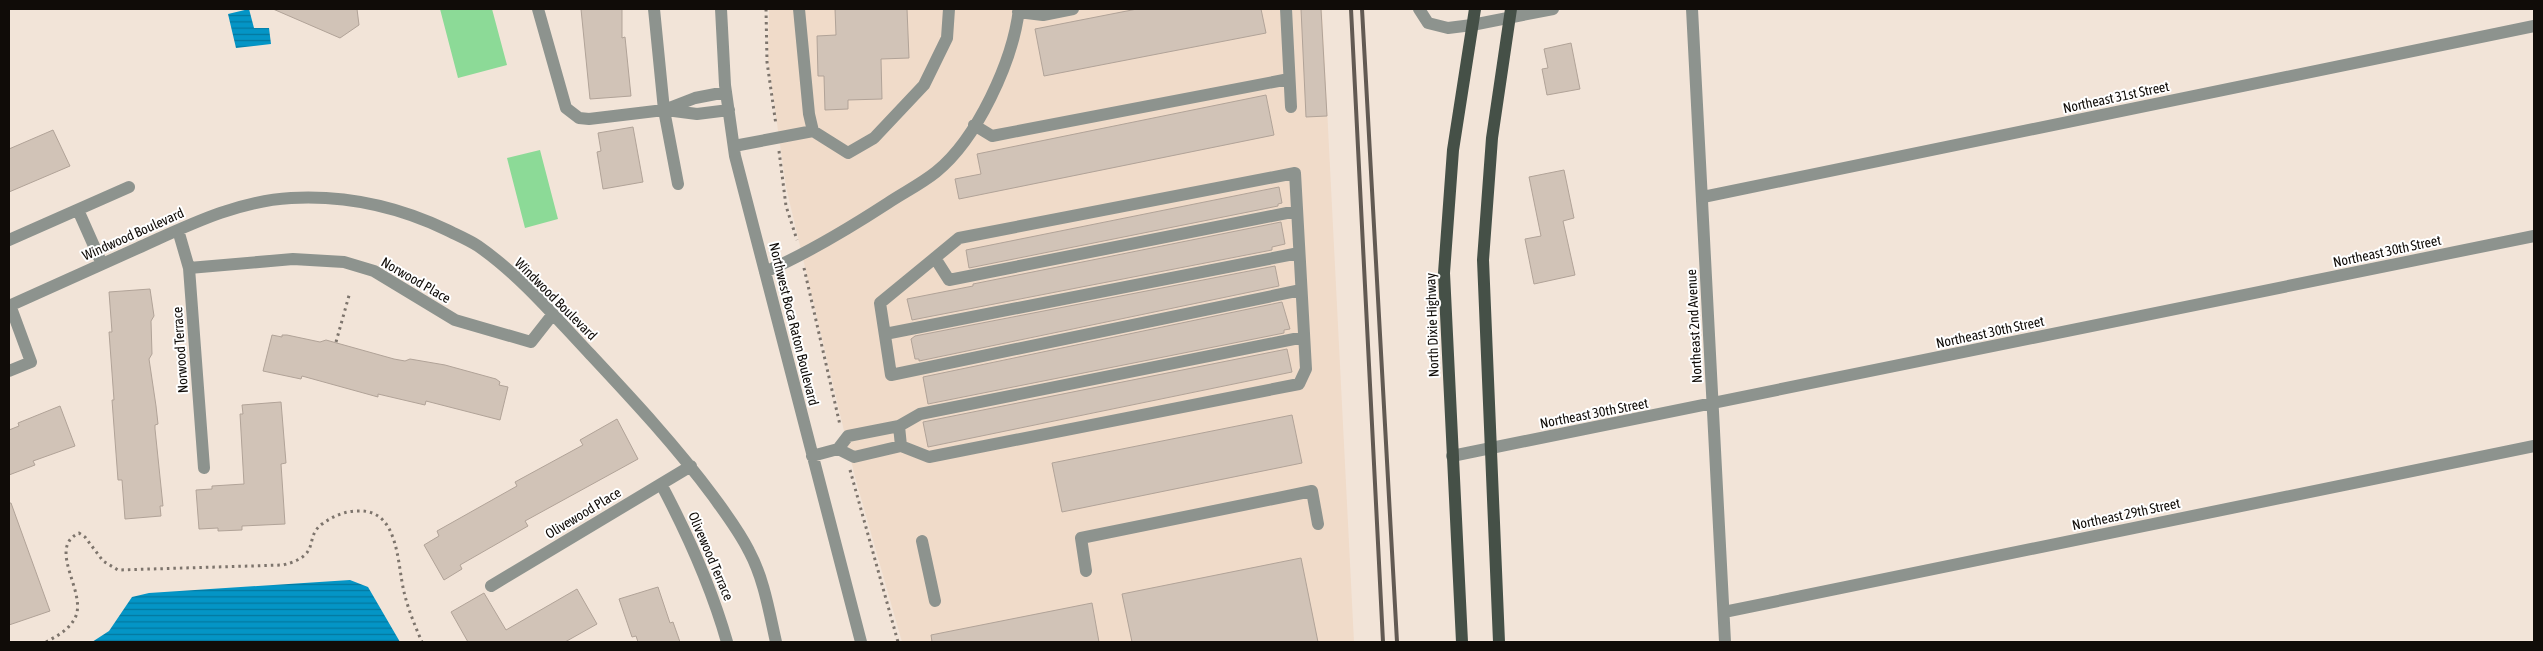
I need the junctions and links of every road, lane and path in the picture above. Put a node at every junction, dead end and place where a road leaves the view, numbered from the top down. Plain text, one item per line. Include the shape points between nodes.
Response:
1 (538, 9) edge
2 (654, 9) edge
3 (720, 9) edge
4 (766, 9) edge
5 (799, 9) edge
6 (948, 9) edge
7 (1073, 9) edge
8 (1286, 9) edge
9 (1419, 9) edge
10 (1475, 9) edge
11 (1553, 9) edge
12 (1692, 9) edge
13 (1018, 10) edge
14 (1510, 13) edge
15 (1472, 25) junction
16 (2534, 26) edge
17 (1289, 79) junction
18 (726, 92) junction
19 (1291, 107) dead end
20 (664, 110) junction
21 (729, 110) junction
22 (974, 125) junction
23 (813, 131) junction
24 (777, 138) junction
25 (734, 146) junction
26 (678, 184) dead end
27 (129, 187) dead end
28 (1703, 196) junction
29 (78, 210) junction
30 (1297, 211) junction
31 (178, 230) junction
32 (2534, 236) edge
33 (9, 240) edge
34 (1299, 253) junction
35 (801, 256) junction
36 (935, 258) junction
37 (102, 264) junction
38 (189, 268) junction
39 (765, 272) junction
40 (1301, 290) junction
41 (350, 292) dead end
42 (9, 305) edge
43 (553, 314) junction
44 (885, 334) junction
45 (1304, 337) junction
46 (336, 342) dead end
47 (9, 371) edge
48 (1713, 404) junction
49 (899, 426) junction
50 (901, 446) junction
51 (2534, 446) edge
52 (843, 448) junction
53 (1491, 449) junction
54 (812, 456) junction
55 (1452, 456) junction
56 (691, 466) junction
57 (204, 468) dead end
58 (661, 484) junction
59 (1318, 524) dead end
60 (922, 541) dead end
61 (1086, 571) dead end
62 (491, 586) dead end
63 (935, 601) dead end
64 (1724, 612) junction
65 (46, 642) edge
66 (422, 642) edge
67 (727, 642) edge
68 (776, 642) edge
69 (861, 642) edge
70 (898, 642) edge
71 (1462, 642) edge
72 (1499, 642) edge
73 (1725, 642) edge

1 - 20 street via 566,108 579,118 589,120
2 - 20 street
3 - 18 street, Northwest Boca Raton Boulevard
4 - 24 path via 767,62
5 - 23 street
6 - 23 street via 947,38 924,85 874,138 848,154
7 - 13 street via 1043,14
8 - 17 street
9 - 15 street via 1423,18 1433,25 1448,28
10 - 15 main road, North Dixie Highway
11 - 14 street
12 - 28 street, Northeast 2nd Avenue
13 - 22 street via 1007,60 993,94
14 - 15 street
14 - 53 main road via 1492,138 1483,260
15 - 55 main road, North Dixie Highway via 1453,150 1444,273
16 - 28 street, Northeast 31st Street
17 - 19 street
17 - 22 street via 992,136
18 - 20 street via 695,98
18 - 21 street, Northwest Boca Raton Boulevard
20 - 21 street via 697,114
20 - 26 street
21 - 25 street, Northwest Boca Raton Boulevard
22 - 35 street via 954,154 936,172
23 - 24 street
24 - 25 street
24 - 35 path via 786,206
25 - 39 street, Northwest Boca Raton Boulevard
27 - 29 street
28 - 48 street, Northeast 2nd Avenue
29 - 33 street
29 - 37 street
30 - 34 street
30 - 36 street via 949,280
30 - 36 street via 1295,173 959,238
31 - 37 street, Windwood Boulevard
31 - 38 street, Norwood Terrace
31 - 43 street, Windwood Boulevard via 220,213 287,198 322,197 390,207 477,245 524,283
32 - 48 street, Northeast 30th Street
34 - 40 street
34 - 44 street
35 - 39 street
35 - 52 path
36 - 44 street via 880,303
37 - 42 street, Windwood Boulevard
38 - 43 street, Norwood Place via 294,259 344,262 374,271 455,320 530,342
38 - 57 street, Norwood Terrace
39 - 54 street, Northwest Boca Raton Boulevard
40 - 44 street via 891,375
40 - 45 street
41 - 46 path
42 - 47 street via 31,362
43 - 56 street, Windwood Boulevard
45 - 49 street via 920,414
45 - 50 street via 1306,369 1299,384 929,457
48 - 53 street, Northeast 30th Street
48 - 64 street, Northeast 2nd Avenue
49 - 50 street
49 - 52 street via 848,436
50 - 52 street via 854,457
51 - 64 street, Northeast 29th Street
52 - 54 street
52 - 70 path
53 - 55 street, Northeast 30th Street
53 - 72 main road
54 - 69 street, Northwest Boca Raton Boulevard
55 - 71 main road, North Dixie Highway
56 - 58 street, Olivewood Place
56 - 68 street, Windwood Boulevard via 750,552 764,589
58 - 62 street, Olivewood Place
58 - 67 street, Olivewood Terrace via 700,563
59 - 61 street via 1312,491 1302,493 1081,538
60 - 63 street
64 - 73 street, Northeast 2nd Avenue
65 - 66 path via 67,628 76,616 78,597 66,549 79,533 103,561 118,570 283,565 308,552 314,532 321,524 348,511 373,512 391,530 404,590

